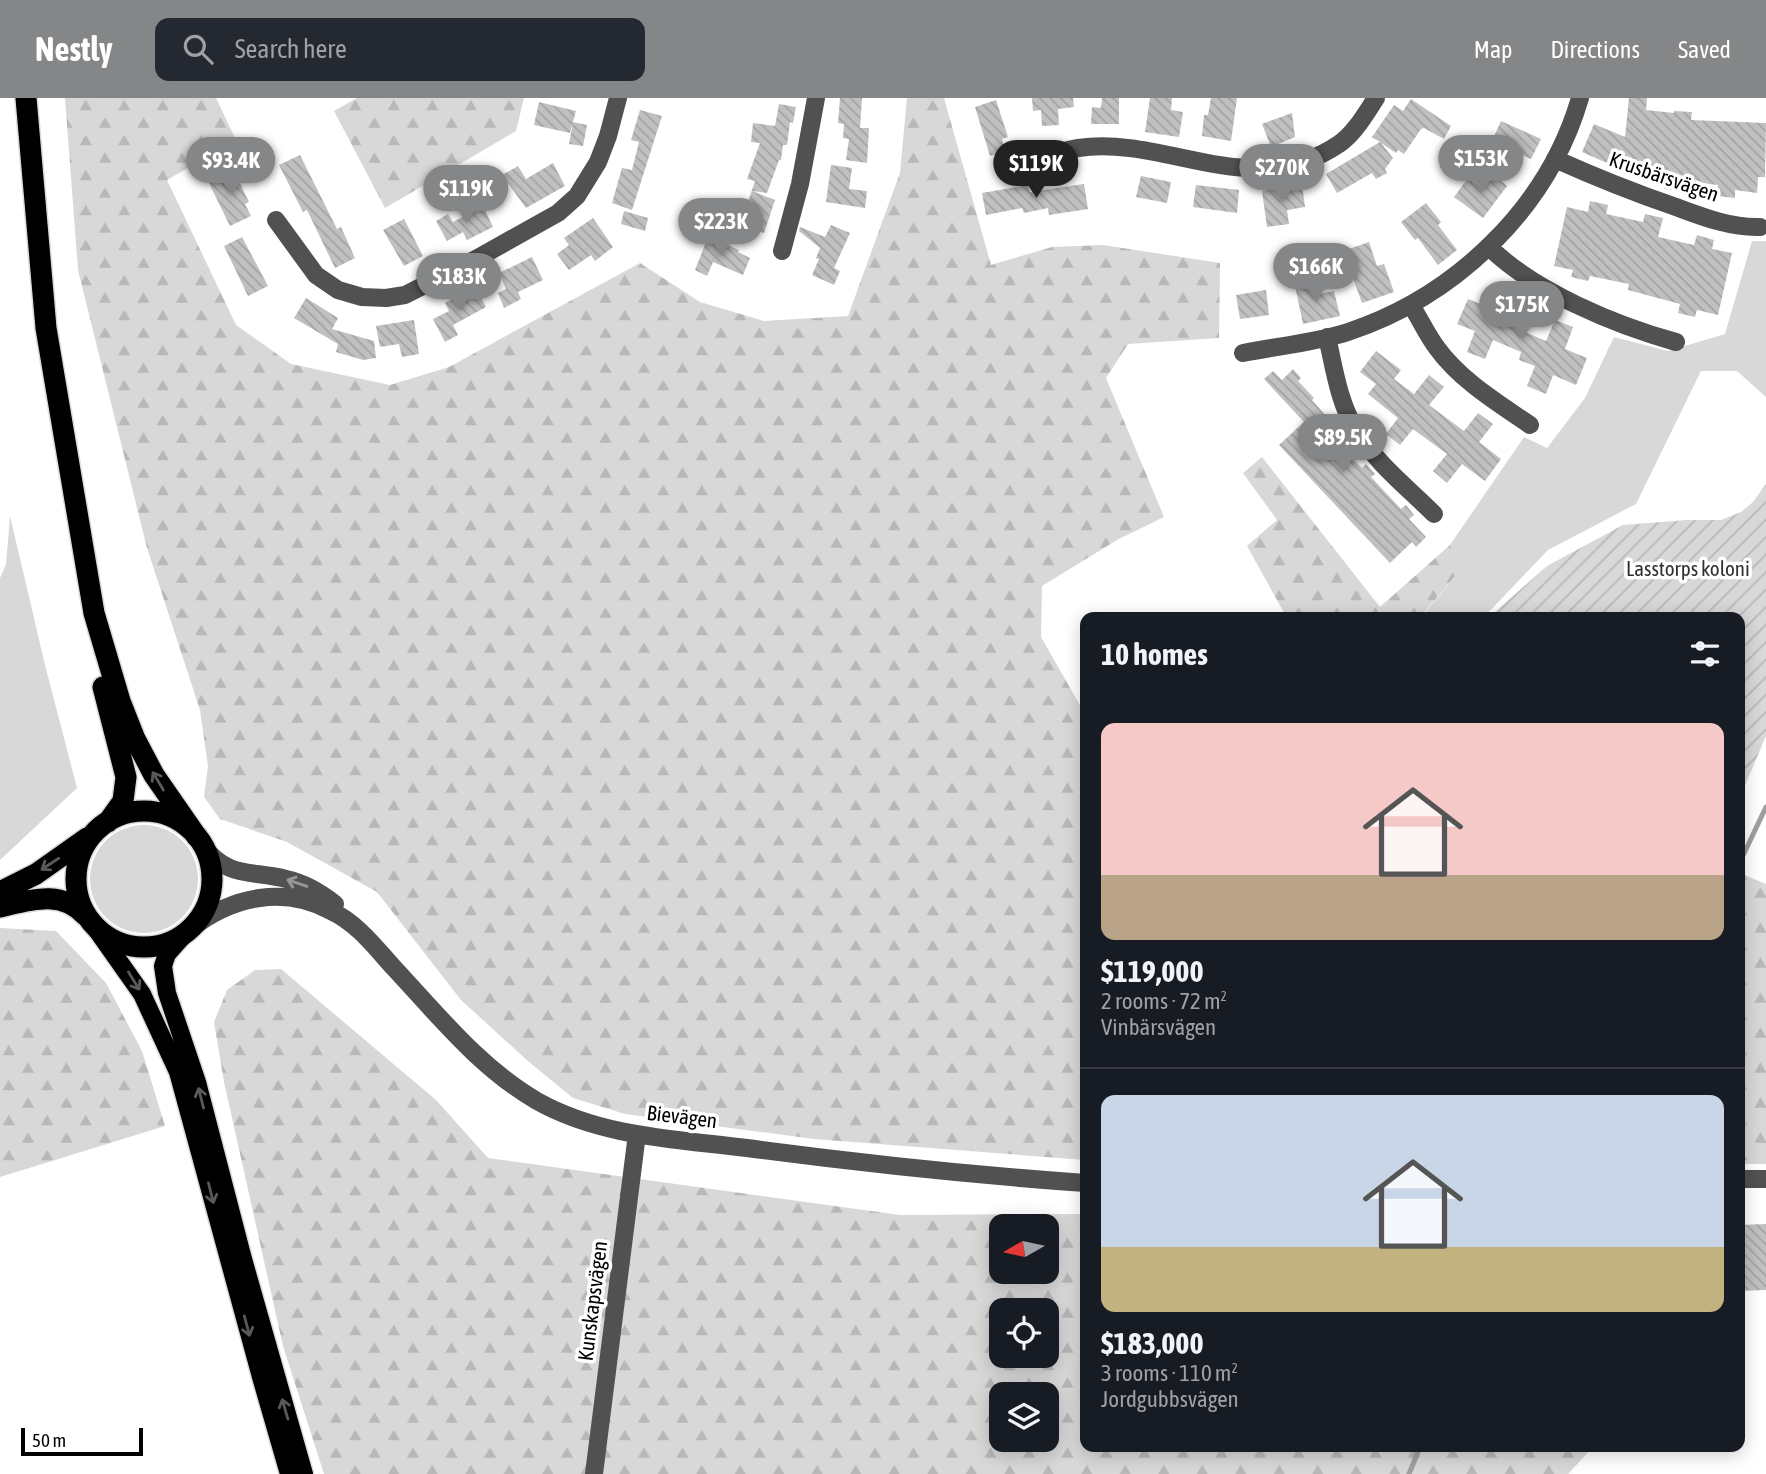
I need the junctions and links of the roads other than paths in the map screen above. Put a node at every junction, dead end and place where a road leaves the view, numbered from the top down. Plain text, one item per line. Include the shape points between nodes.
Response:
1 (26, 98) edge
2 (618, 98) edge
3 (816, 98) edge
4 (1376, 98) edge
5 (1580, 98) edge
6 (1555, 159) junction
7 (1037, 163) dead end
8 (276, 220) dead end
9 (1760, 227) dead end
10 (1489, 247) junction
11 (782, 251) dead end
12 (1411, 305) junction
13 (1327, 337) junction
14 (1676, 342) dead end
15 (1243, 353) dead end
16 (1530, 425) dead end
17 (1434, 514) dead end
18 (94, 613) junction
19 (102, 826) junction
20 (200, 841) junction
21 (0, 892) edge
22 (0, 907) edge
23 (91, 922) junction
24 (350, 923) junction
25 (188, 931) junction
26 (637, 1134) junction
27 (1745, 1179) edge
28 (1766, 1179) edge
29 (1080, 1183) edge
30 (289, 1474) edge
31 (304, 1474) edge
32 (594, 1474) edge

1 - 18 highway via 46,328
2 - 8 street via 598,162 577,197 558,213 405,295 362,297 338,290 316,275
3 - 11 street
4 - 7 street via 1340,143 1287,167 1235,168 1117,148 1079,148
5 - 6 street
6 - 9 street, Krusbärsvägen via 1703,217
6 - 10 street via 1527,203
10 - 12 street
10 - 14 street via 1519,272 1590,311
12 - 13 street
12 - 16 street via 1452,365
13 - 15 street
13 - 17 street via 1355,430
18 - 19 highway via 93,639 126,777 123,801
20 -> 18 highway via 135,739
19 - 20 highway via 130,813 153,812 179,821
19 -> 21 highway via 69,853
19 - 23 highway via 83,849 76,872 78,895
24 -> 20 street, Bievägen via 338,907 313,889 284,878 233,870 216,860
20 - 25 highway via 211,867 211,887 205,910
22 - 23 highway via 48,897 71,903
23 - 25 highway via 115,941 138,947 161,945
23 -> 30 main road via 142,994 178,1072
24 - 25 street, Bievägen via 312,902 270,896 229,905
24 - 26 street, Bievägen via 471,1050 507,1081 570,1116
31 -> 25 main road via 197,1082 167,993 163,966 167,954
26 - 29 street, Bievägen via 943,1172
26 - 32 street, Kunskapsvägen
27 - 28 street

